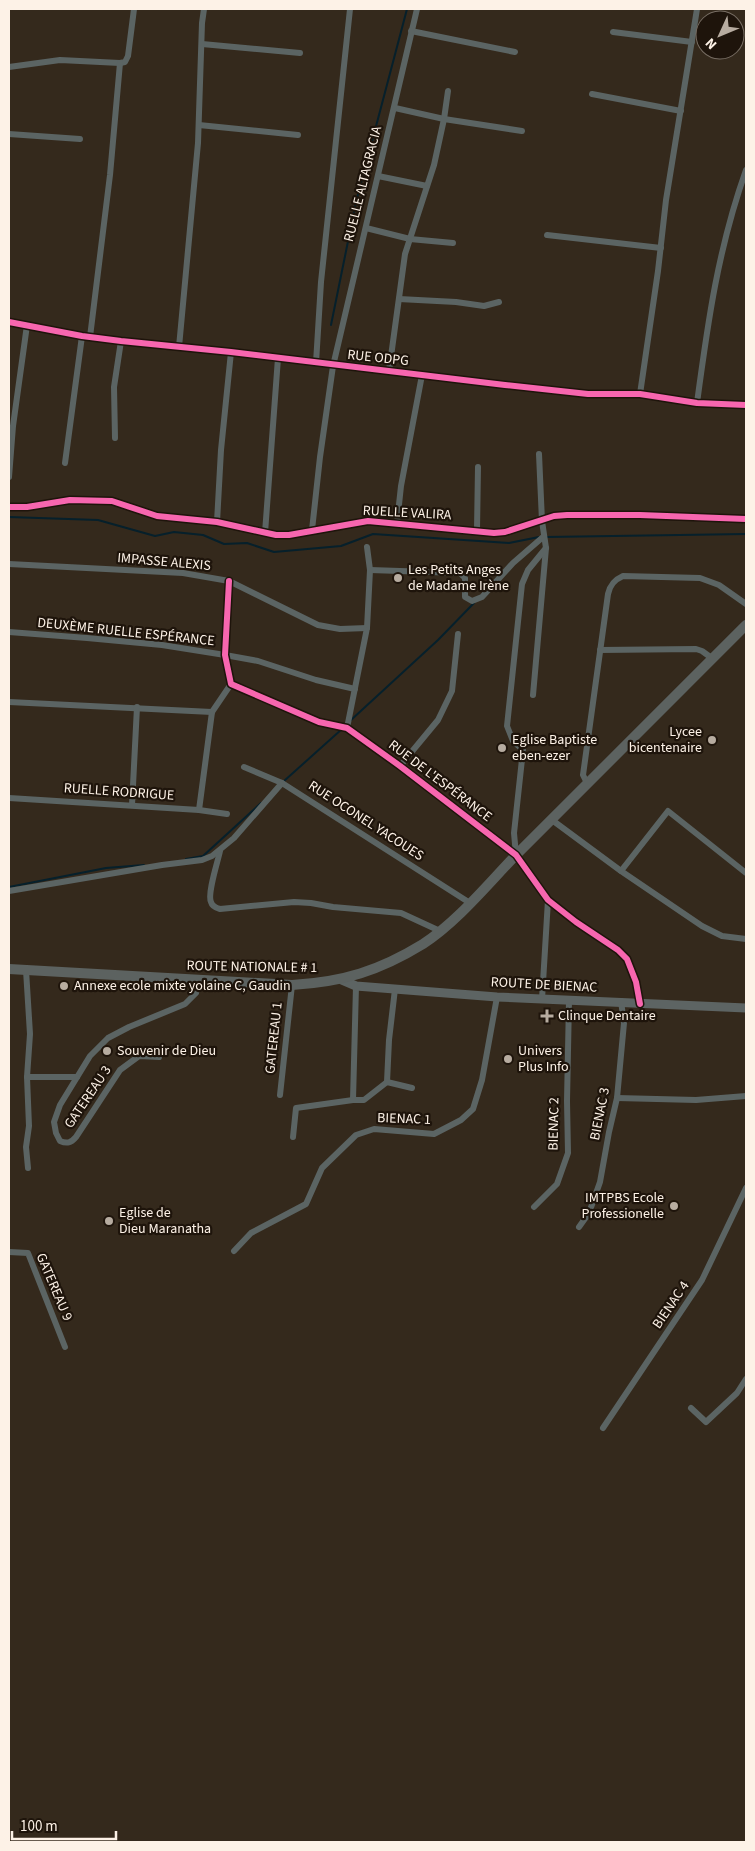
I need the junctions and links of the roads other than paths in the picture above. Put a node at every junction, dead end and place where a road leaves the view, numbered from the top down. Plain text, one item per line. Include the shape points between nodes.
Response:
1 (134, 9) edge
2 (204, 9) edge
3 (350, 9) edge
4 (417, 9) edge
5 (697, 9) edge
6 (411, 31) junction
7 (614, 32) dead end
8 (692, 42) junction
9 (202, 44) junction
10 (515, 52) dead end
11 (300, 53) dead end
12 (120, 64) junction
13 (9, 67) edge
14 (448, 91) dead end
15 (592, 94) dead end
16 (395, 108) junction
17 (681, 111) junction
18 (444, 119) junction
19 (199, 125) junction
20 (522, 131) dead end
21 (9, 134) edge
22 (298, 135) dead end
23 (80, 139) dead end
24 (746, 170) edge
25 (378, 176) junction
26 (427, 186) junction
27 (366, 228) junction
28 (547, 235) dead end
29 (410, 240) junction
30 (453, 243) dead end
31 (661, 248) junction
32 (399, 299) junction
33 (499, 302) dead end
34 (9, 322) edge
35 (27, 326) junction
36 (82, 336) junction
37 (90, 337) junction
38 (121, 341) junction
39 (179, 347) junction
40 (231, 352) junction
41 (278, 358) junction
42 (316, 363) junction
43 (333, 366) junction
44 (389, 371) junction
45 (422, 375) junction
46 (640, 394) junction
47 (697, 403) junction
48 (746, 405) edge
49 (115, 438) dead end
50 (539, 454) dead end
51 (9, 459) edge
52 (65, 463) dead end
53 (478, 468) dead end
54 (9, 477) edge
55 (9, 508) edge
56 (746, 520) edge
57 (542, 521) junction
58 (216, 522) junction
59 (398, 523) junction
60 (312, 530) junction
61 (477, 530) junction
62 (264, 534) junction
63 (543, 537) junction
64 (367, 547) dead end
65 (546, 548) junction
66 (9, 564) edge
67 (370, 570) junction
68 (229, 581) junction
69 (746, 604) edge
70 (746, 626) edge
71 (367, 628) junction
72 (9, 632) edge
73 (458, 634) dead end
74 (600, 650) junction
75 (225, 655) junction
76 (713, 659) junction
77 (231, 684) junction
78 (355, 689) junction
79 (533, 695) dead end
80 (9, 702) edge
81 (137, 707) junction
82 (212, 712) junction
83 (348, 728) junction
84 (400, 766) junction
85 (244, 767) dead end
86 (282, 783) junction
87 (587, 784) junction
88 (9, 798) edge
89 (132, 805) junction
90 (199, 810) junction
91 (227, 814) dead end
92 (552, 820) junction
93 (220, 851) junction
94 (516, 855) junction
95 (621, 871) junction
96 (746, 872) edge
97 (9, 891) edge
98 (548, 900) junction
99 (470, 903) junction
100 (440, 931) junction
101 (746, 939) edge
102 (9, 969) edge
103 (26, 970) junction
104 (199, 980) junction
105 (342, 980) junction
106 (292, 985) junction
107 (356, 986) junction
108 (395, 989) junction
109 (497, 997) junction
110 (542, 999) junction
111 (569, 1001) junction
112 (621, 1001) junction
113 (640, 1004) junction
114 (746, 1008) edge
115 (159, 1057) dead end
116 (27, 1077) junction
117 (77, 1077) junction
118 (387, 1082) junction
119 (412, 1088) dead end
120 (280, 1095) dead end
121 (746, 1096) edge
122 (618, 1098) junction
123 (354, 1100) junction
124 (293, 1137) dead end
125 (28, 1168) dead end
126 (746, 1188) edge
127 (534, 1207) dead end
128 (579, 1227) dead end
129 (234, 1250) dead end
130 (9, 1252) edge
131 (65, 1346) dead end
132 (746, 1379) edge
133 (691, 1408) dead end
134 (603, 1428) dead end

1 - 12 street via 128,56
2 - 9 street
3 - 42 street via 321,282
4 - 6 street, RUELLE ALTAGRACIA
5 - 8 street
6 - 10 street
6 - 16 street, RUELLE ALTAGRACIA
7 - 8 street
8 - 17 street
9 - 11 street
9 - 19 street
12 - 13 street via 60,60
12 - 37 street
14 - 18 street
15 - 17 street
16 - 18 street
16 - 25 street, RUELLE ALTAGRACIA
17 - 31 street
18 - 20 street
18 - 26 street
19 - 22 street
19 - 39 street
21 - 23 street
24 - 47 street via 724,239 712,293
25 - 26 street
25 - 27 street, RUELLE ALTAGRACIA
26 - 29 street
27 - 29 street
27 - 43 street, RUELLE ALTAGRACIA
28 - 31 street
29 - 30 street
29 - 32 street
31 - 46 street
32 - 33 street via 484,306
32 - 44 street
34 - 35 street, RUE ODPG
35 - 36 street, RUE ODPG
35 - 51 street
36 - 37 street, RUE ODPG
36 - 52 street
37 - 38 street, RUE ODPG
38 - 39 street, RUE ODPG
38 - 49 street via 114,387
39 - 40 street, RUE ODPG
40 - 41 street, RUE ODPG
40 - 58 street
41 - 42 street, RUE ODPG
41 - 62 street
42 - 43 street, RUE ODPG
43 - 44 street, RUE ODPG
43 - 60 street, RUELLE ALTAGRACIA
44 - 45 street, RUE ODPG
45 - 46 street, RUE ODPG via 588,394
45 - 59 street via 401,486
46 - 47 street, RUE ODPG
47 - 48 street, RUE ODPG
50 - 57 street
51 - 54 street
53 - 61 street
55 - 58 street, RUELLE VALIRA via 70,500 112,501 157,516
56 - 57 street, RUELLE VALIRA via 567,514
57 - 61 street, RUELLE VALIRA via 505,532
57 - 63 street
58 - 62 street, RUELLE VALIRA
59 - 60 street, RUELLE VALIRA via 368,521
59 - 61 street, RUELLE VALIRA
60 - 62 street, RUELLE VALIRA via 289,535
63 - 65 street
63 - 67 street via 475,601 465,597 465,578 460,573
64 - 67 street
65 - 79 street
65 - 94 street via 528,570 522,584 507,726 513,741 524,750 514,833
66 - 68 street, IMPASSE ALEXIS via 183,573
67 - 71 street
68 - 71 street, IMPASSE ALEXIS via 318,625 340,629
68 - 75 street
69 - 74 street via 719,585 700,578 622,576 609,589
70 - 76 main road, ROUTE NATIONALE # 1
71 - 78 street
72 - 75 street, DEUXÈME RUELLE ESPÉRANCE via 153,644
73 - 84 street via 452,691 438,720
74 - 76 street via 696,650
74 - 87 street via 583,775
75 - 77 street
75 - 78 street, DEUXÈME RUELLE ESPÉRANCE via 258,661
76 - 87 main road, ROUTE NATIONALE # 1
77 - 82 street
77 - 83 street via 319,722
78 - 83 street
80 - 81 street
81 - 82 street
81 - 89 street
82 - 90 street
83 - 84 street, RUE DE L'ESPÉRANCE
84 - 94 street, RUE DE L'ESPÉRANCE
85 - 86 street, RUE OCONEL YACOUES
86 - 93 street
86 - 99 street, RUE OCONEL YACOUES
87 - 92 main road, ROUTE NATIONALE # 1
88 - 89 street, RUELLE RODRIGUE
89 - 90 street, RUELLE RODRIGUE
90 - 91 street, RUELLE RODRIGUE
92 - 94 main road, ROUTE NATIONALE # 1
92 - 95 street
93 - 97 street via 202,860
93 - 100 street via 210,896 215,908 311,903 401,913
94 - 98 street
94 - 99 main road, ROUTE NATIONALE # 1
95 - 96 street via 668,811
95 - 101 street via 702,926 722,936
98 - 110 street
98 - 113 street via 627,959
99 - 100 main road, ROUTE NATIONALE # 1
100 - 105 main road, ROUTE NATIONALE # 1 via 377,968
102 - 103 main road, ROUTE NATIONALE # 1
103 - 104 main road, ROUTE NATIONALE # 1
103 - 116 street via 30,1034
104 - 106 main road, ROUTE NATIONALE # 1
104 - 117 street, GATEREAU 3 via 196,993 185,1004 108,1038 90,1056
105 - 106 main road, ROUTE NATIONALE # 1
105 - 107 main road, ROUTE DE BIENAC
106 - 120 street, GATEREAU 1
107 - 108 main road, ROUTE DE BIENAC
107 - 123 street
108 - 109 main road, ROUTE DE BIENAC
108 - 118 street
109 - 110 main road, ROUTE DE BIENAC
109 - 129 street, BIENAC 1 via 482,1080 473,1109 461,1120 434,1134 374,1129 356,1135 322,1168 306,1204 251,1233
110 - 111 main road, ROUTE DE BIENAC
111 - 112 main road, ROUTE DE BIENAC
111 - 127 street, BIENAC 2 via 568,1153 557,1184
112 - 113 main road, ROUTE DE BIENAC
112 - 122 street, BIENAC 3 via 624,1023
113 - 114 main road, ROUTE DE BIENAC
115 - 117 street, GATEREAU 3 via 139,1056 120,1070 76,1137 66,1143 60,1141 54,1122
116 - 117 street
116 - 125 street
118 - 119 street
118 - 123 street via 364,1100
121 - 122 street via 696,1100
122 - 128 street, BIENAC 3 via 600,1182 589,1213
123 - 124 street via 296,1108
126 - 134 street, BIENAC 4 via 702,1280
130 - 131 street, GATEREAU 9 via 28,1253
132 - 133 street via 737,1393 706,1422

